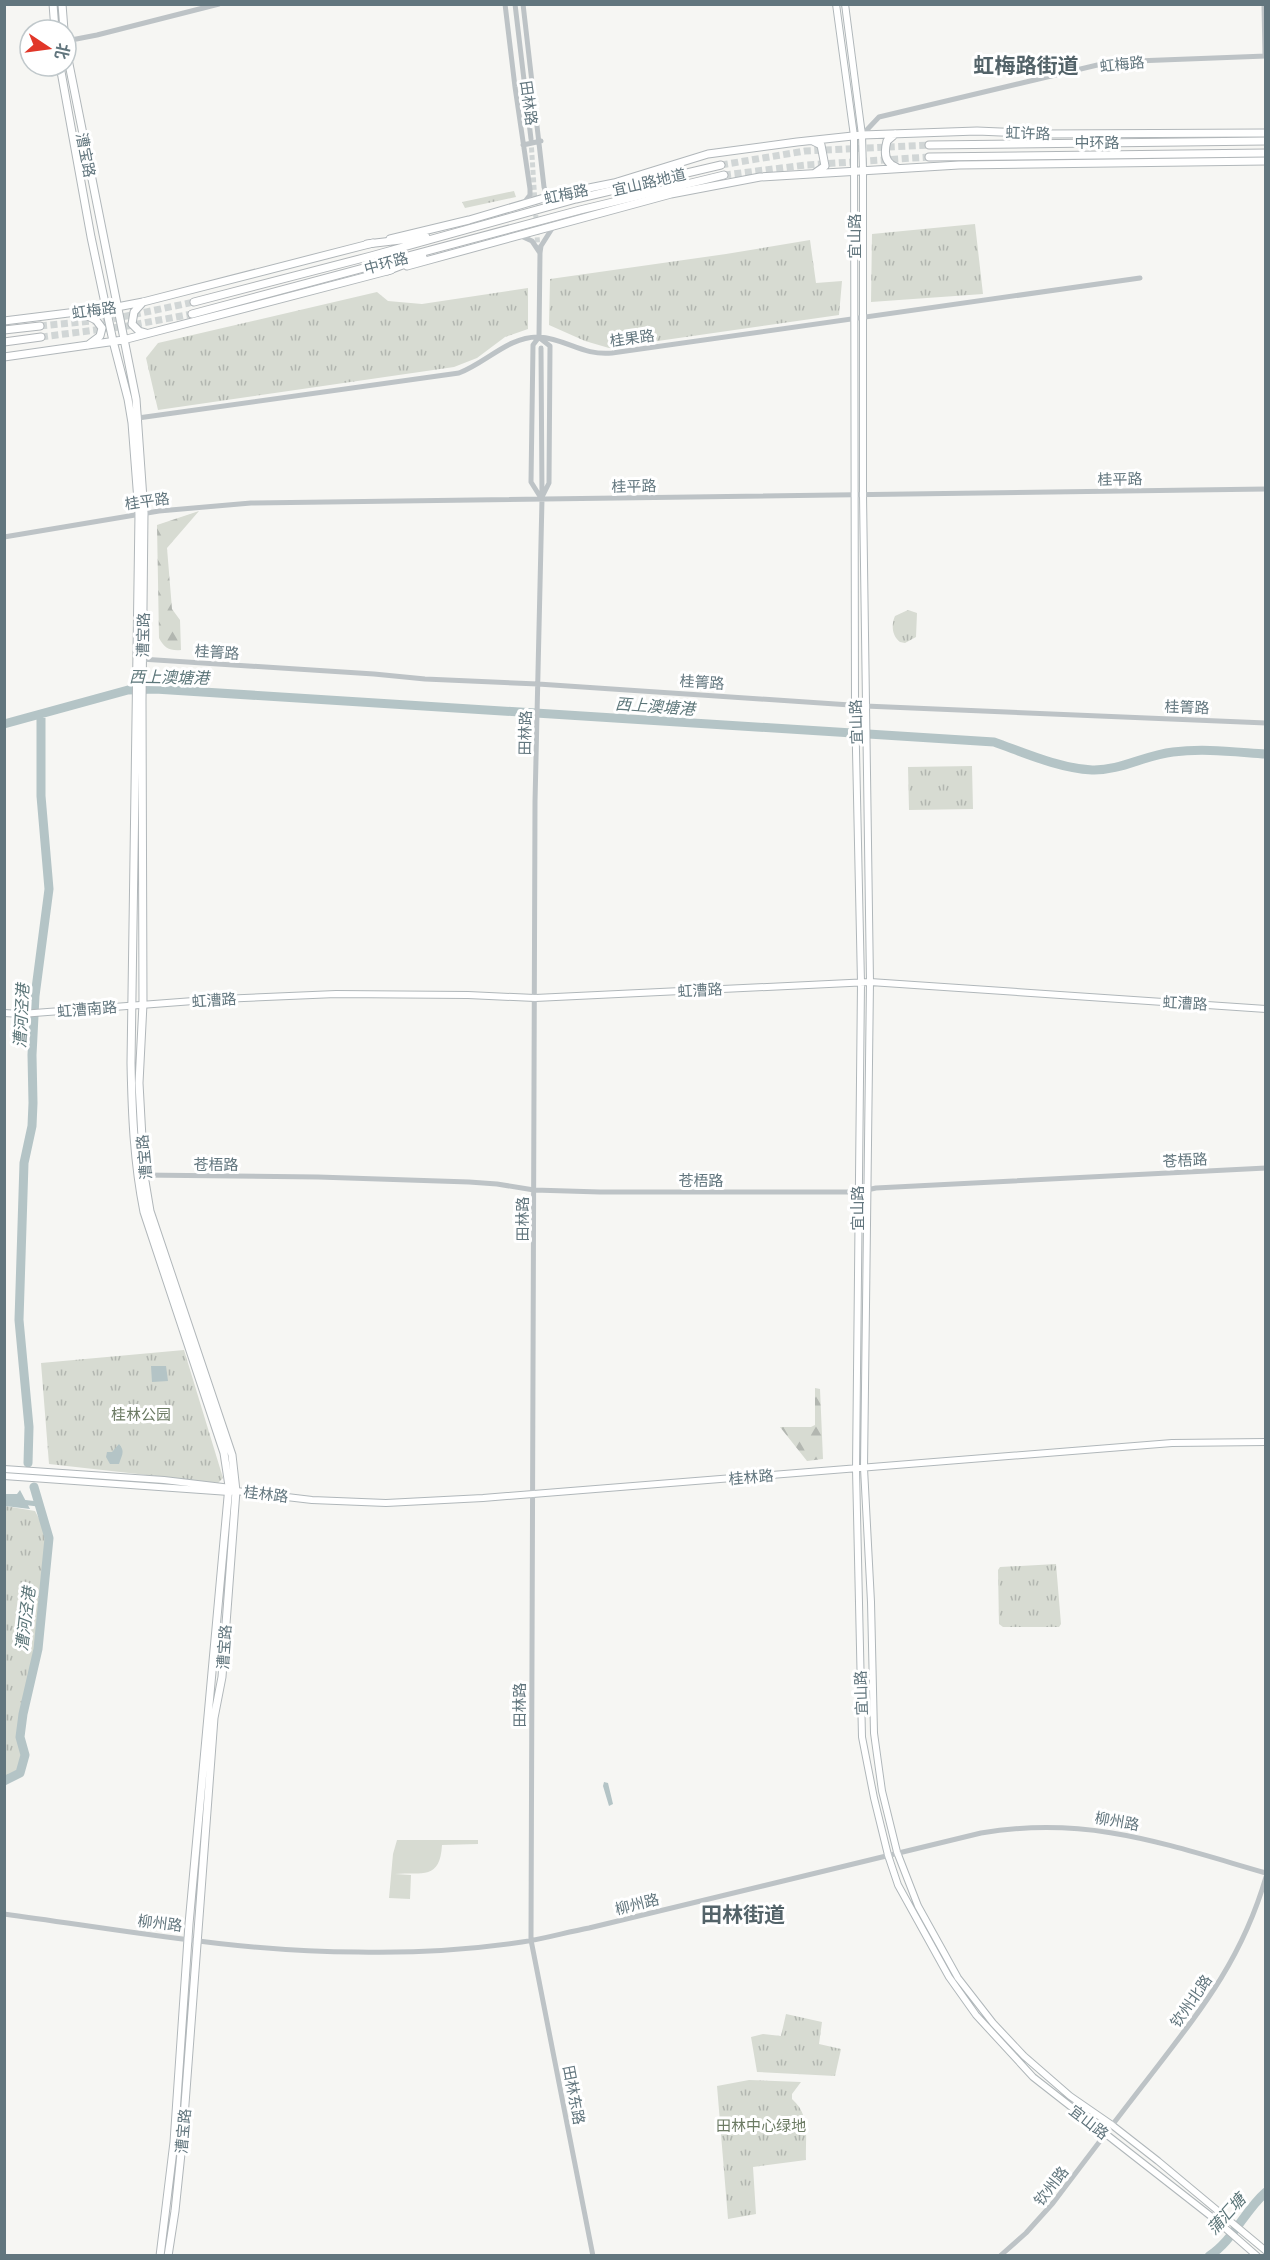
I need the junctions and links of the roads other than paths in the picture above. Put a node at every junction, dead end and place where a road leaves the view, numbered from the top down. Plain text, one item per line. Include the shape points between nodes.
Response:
1 (219, 4) edge
2 (505, 4) edge
3 (514, 4) edge
4 (523, 4) edge
5 (836, 4) edge
6 (845, 4) edge
7 (1264, 4) edge
8 (78, 39) edge
9 (1265, 56) edge
10 (62, 78) edge
11 (72, 78) edge
12 (897, 133) junction
13 (1266, 133) edge
14 (858, 135) junction
15 (531, 139) tunnel mouth
16 (811, 140) junction
17 (541, 141) junction
18 (1266, 141) edge
19 (523, 145) junction
20 (929, 145) tunnel mouth
21 (1266, 153) edge
22 (929, 157) tunnel mouth
23 (1266, 161) edge
24 (721, 165) tunnel mouth
25 (898, 168) junction
26 (863, 170) junction
27 (854, 171) junction
28 (815, 173) junction
29 (724, 176) tunnel mouth
30 (554, 195) junction
31 (576, 199) joint
32 (524, 204) junction
33 (580, 210) joint
34 (553, 227) junction
35 (452, 233) junction
36 (520, 236) junction
37 (367, 244) junction
38 (455, 244) junction
39 (540, 253) junction
40 (387, 271) junction
41 (1140, 278) dead end
42 (143, 302) junction
43 (194, 302) tunnel mouth
44 (117, 308) junction
45 (106, 309) junction
46 (80, 312) junction
47 (192, 314) tunnel mouth
48 (862, 317) junction
49 (854, 318) junction
50 (4, 321) edge
51 (40, 326) tunnel mouth
52 (4, 330) edge
53 (149, 333) junction
54 (41, 337) tunnel mouth
55 (539, 337) junction
56 (123, 340) junction
57 (4, 342) edge
58 (113, 342) junction
59 (86, 347) junction
60 (541, 348) dead end
61 (4, 357) edge
62 (138, 418) junction
63 (1266, 489) edge
64 (854, 495) junction
65 (862, 495) junction
66 (542, 499) junction
67 (142, 513) junction
68 (4, 537) edge
69 (140, 659) junction
70 (538, 684) junction
71 (139, 700) junction
72 (855, 704) junction
73 (865, 706) junction
74 (1266, 723) edge
75 (870, 982) junction
76 (861, 983) junction
77 (535, 998) junction
78 (133, 1005) junction
79 (143, 1005) junction
80 (1266, 1009) edge
81 (4, 1012) edge
82 (1266, 1168) edge
83 (140, 1175) junction
84 (534, 1190) junction
85 (867, 1191) junction
86 (857, 1192) junction
87 (1266, 1442) edge
88 (864, 1468) junction
89 (4, 1469) edge
90 (856, 1469) junction
91 (4, 1476) edge
92 (231, 1490) junction
93 (533, 1494) junction
94 (897, 1852) junction
95 (888, 1855) junction
96 (1266, 1875) edge
97 (4, 1914) edge
98 (188, 1939) junction
99 (196, 1940) junction
100 (531, 1940) junction
101 (1112, 2125) junction
102 (1105, 2135) junction
103 (1266, 2252) edge
104 (160, 2256) edge
105 (168, 2256) edge
106 (593, 2256) edge
107 (1000, 2256) edge
108 (1257, 2256) edge

1 - 8 street
2 - 19 street, 田林路
3 - 15 street, 田林路
4 - 17 street, 田林路
5 - 14 main road, 宜山路
6 - 14 main road, 宜山路
7 - 9 street
9 - 14 street, 虹梅路 via 1110,62 879,117
10 - 45 main road, 漕宝路
11 - 44 main road, 漕宝路
12 - 13 main road, 虹许路
12 - 14 main road, 虹许路
12 - 25 main road via 887,141 886,152 887,163
14 - 16 main road, 虹梅路
14 - 26 main road, 宜山路
14 - 27 main road, 宜山路
16 - 28 main road via 821,145 825,166
16 - 30 main road, 虹梅路 via 708,154 614,183
17 - 19 street
17 - 30 street, 田林路 via 544,187
18 - 20 main road, 中环路
19 - 32 street, 田林路 via 530,189
21 - 22 main road, 中环路
23 - 25 main road, 虹许路
24 - 31 main road, 宜山路地道
25 - 26 main road, 虹许路
26 - 27 main road, 虹梅路
26 - 48 main road, 宜山路
27 - 28 main road, 虹梅路
27 - 49 main road, 宜山路
28 - 34 main road, 虹梅路 via 711,185
29 - 33 main road, 宜山路地道
30 - 32 main road, 虹梅路
31 - 35 main road, 中环路
32 - 37 main road, 虹梅路
33 - 38 main road, 中环路
34 - 36 main road, 虹梅路
34 - 39 street, 田林路
35 - 37 main road
35 - 43 main road, 中环路
36 - 39 street via 532,241
36 - 40 main road, 虹梅路
37 - 42 main road, 虹梅路
38 - 40 main road
38 - 47 main road, 中环路
39 - 55 street, 田林路
40 - 53 main road, 虹梅路
41 - 48 street, 桂果路
42 - 44 main road, 虹梅路
42 - 53 main road via 134,312 132,324
44 - 45 main road, 虹梅路
44 - 56 main road, 漕宝路
45 - 46 main road, 虹梅路
45 - 58 main road, 漕宝路
46 - 50 main road, 虹梅路
46 - 59 main road via 102,328 100,336
48 - 49 street, 桂果路
48 - 65 main road, 宜山路
49 - 55 street, 桂果路 via 597,354
49 - 64 main road, 宜山路
51 - 52 main road
53 - 56 main road, 虹梅路
54 - 57 main road
55 - 62 street, 桂果路 via 513,342 459,373
55 - 66 street, 田林路 via 533,345 531,482
55 - 66 street, 田林路 via 550,346 549,483
56 - 58 main road, 虹梅路
56 - 62 main road, 漕宝路
58 - 59 main road, 虹梅路
58 - 67 main road, 漕宝路 via 132,423
59 - 61 main road, 虹梅路
60 - 66 street, 田林路
62 - 67 main road, 漕宝路
63 - 65 street, 桂平路
64 - 65 street, 桂平路
64 - 66 street, 桂平路
64 - 72 main road, 宜山路
65 - 73 main road, 宜山路
66 - 67 street, 桂平路 via 251,503
66 - 70 street, 田林路
67 - 68 street, 桂平路
67 - 69 main road, 漕宝路
69 - 70 street, 桂箐路
69 - 71 main road, 漕宝路
70 - 72 street, 桂箐路
70 - 77 street, 田林路
71 - 78 main road, 漕宝路
71 - 79 main road, 漕宝路
72 - 73 street, 桂箐路
72 - 76 main road, 宜山路
73 - 74 street, 桂箐路
73 - 75 main road, 宜山路
75 - 76 main road, 虹漕路
75 - 80 main road, 虹漕路
75 - 85 main road, 宜山路
76 - 77 main road, 虹漕路
76 - 86 main road, 宜山路
77 - 79 main road, 虹漕路 via 336,994
77 - 84 street, 田林路
78 - 79 main road, 虹漕路
78 - 81 main road, 虹漕南路
78 - 83 main road, 漕宝路 via 131,1084
79 - 83 main road, 漕宝路
82 - 85 street, 苍梧路
83 - 84 street, 苍梧路 via 446,1181
83 - 92 main road, 漕宝路 via 232,1455
84 - 86 street, 苍梧路
84 - 93 street, 田林路
85 - 86 street, 苍梧路
85 - 88 main road, 宜山路
86 - 90 main road, 宜山路
87 - 88 main road, 桂林路 via 1172,1443
88 - 90 main road, 桂林路
88 - 94 main road, 宜山路 via 876,1757
89 - 92 main road, 桂林路
90 - 93 main road, 桂林路
90 - 95 main road, 宜山路 via 862,1737
91 - 92 main road, 桂林路
92 - 93 main road, 桂林路 via 312,1500 386,1503
92 - 98 main road, 漕宝路
92 - 99 main road, 漕宝路 via 222,1677 214,1718
93 - 100 street, 田林路
94 - 95 street, 柳州路
94 - 96 street, 柳州路 via 999,1830 1071,1827 1140,1837
94 - 101 main road, 宜山路 via 918,1906 966,1990 1042,2073
95 - 100 street, 柳州路
95 - 102 main road, 宜山路 via 898,1885 928,1942 976,2015 1033,2077
96 - 101 street, 钦州北路 via 1248,1930 1226,1973
97 - 98 street, 柳州路
98 - 99 street, 柳州路
98 - 104 main road, 漕宝路 via 174,2142
99 - 100 street, 柳州路 via 287,1950 375,1952
99 - 105 main road, 漕宝路 via 182,2144
100 - 106 street, 田林东路
101 - 102 street, 钦州路
101 - 103 main road, 宜山路
102 - 107 street, 钦州路 via 1041,2218
102 - 108 main road, 宜山路

